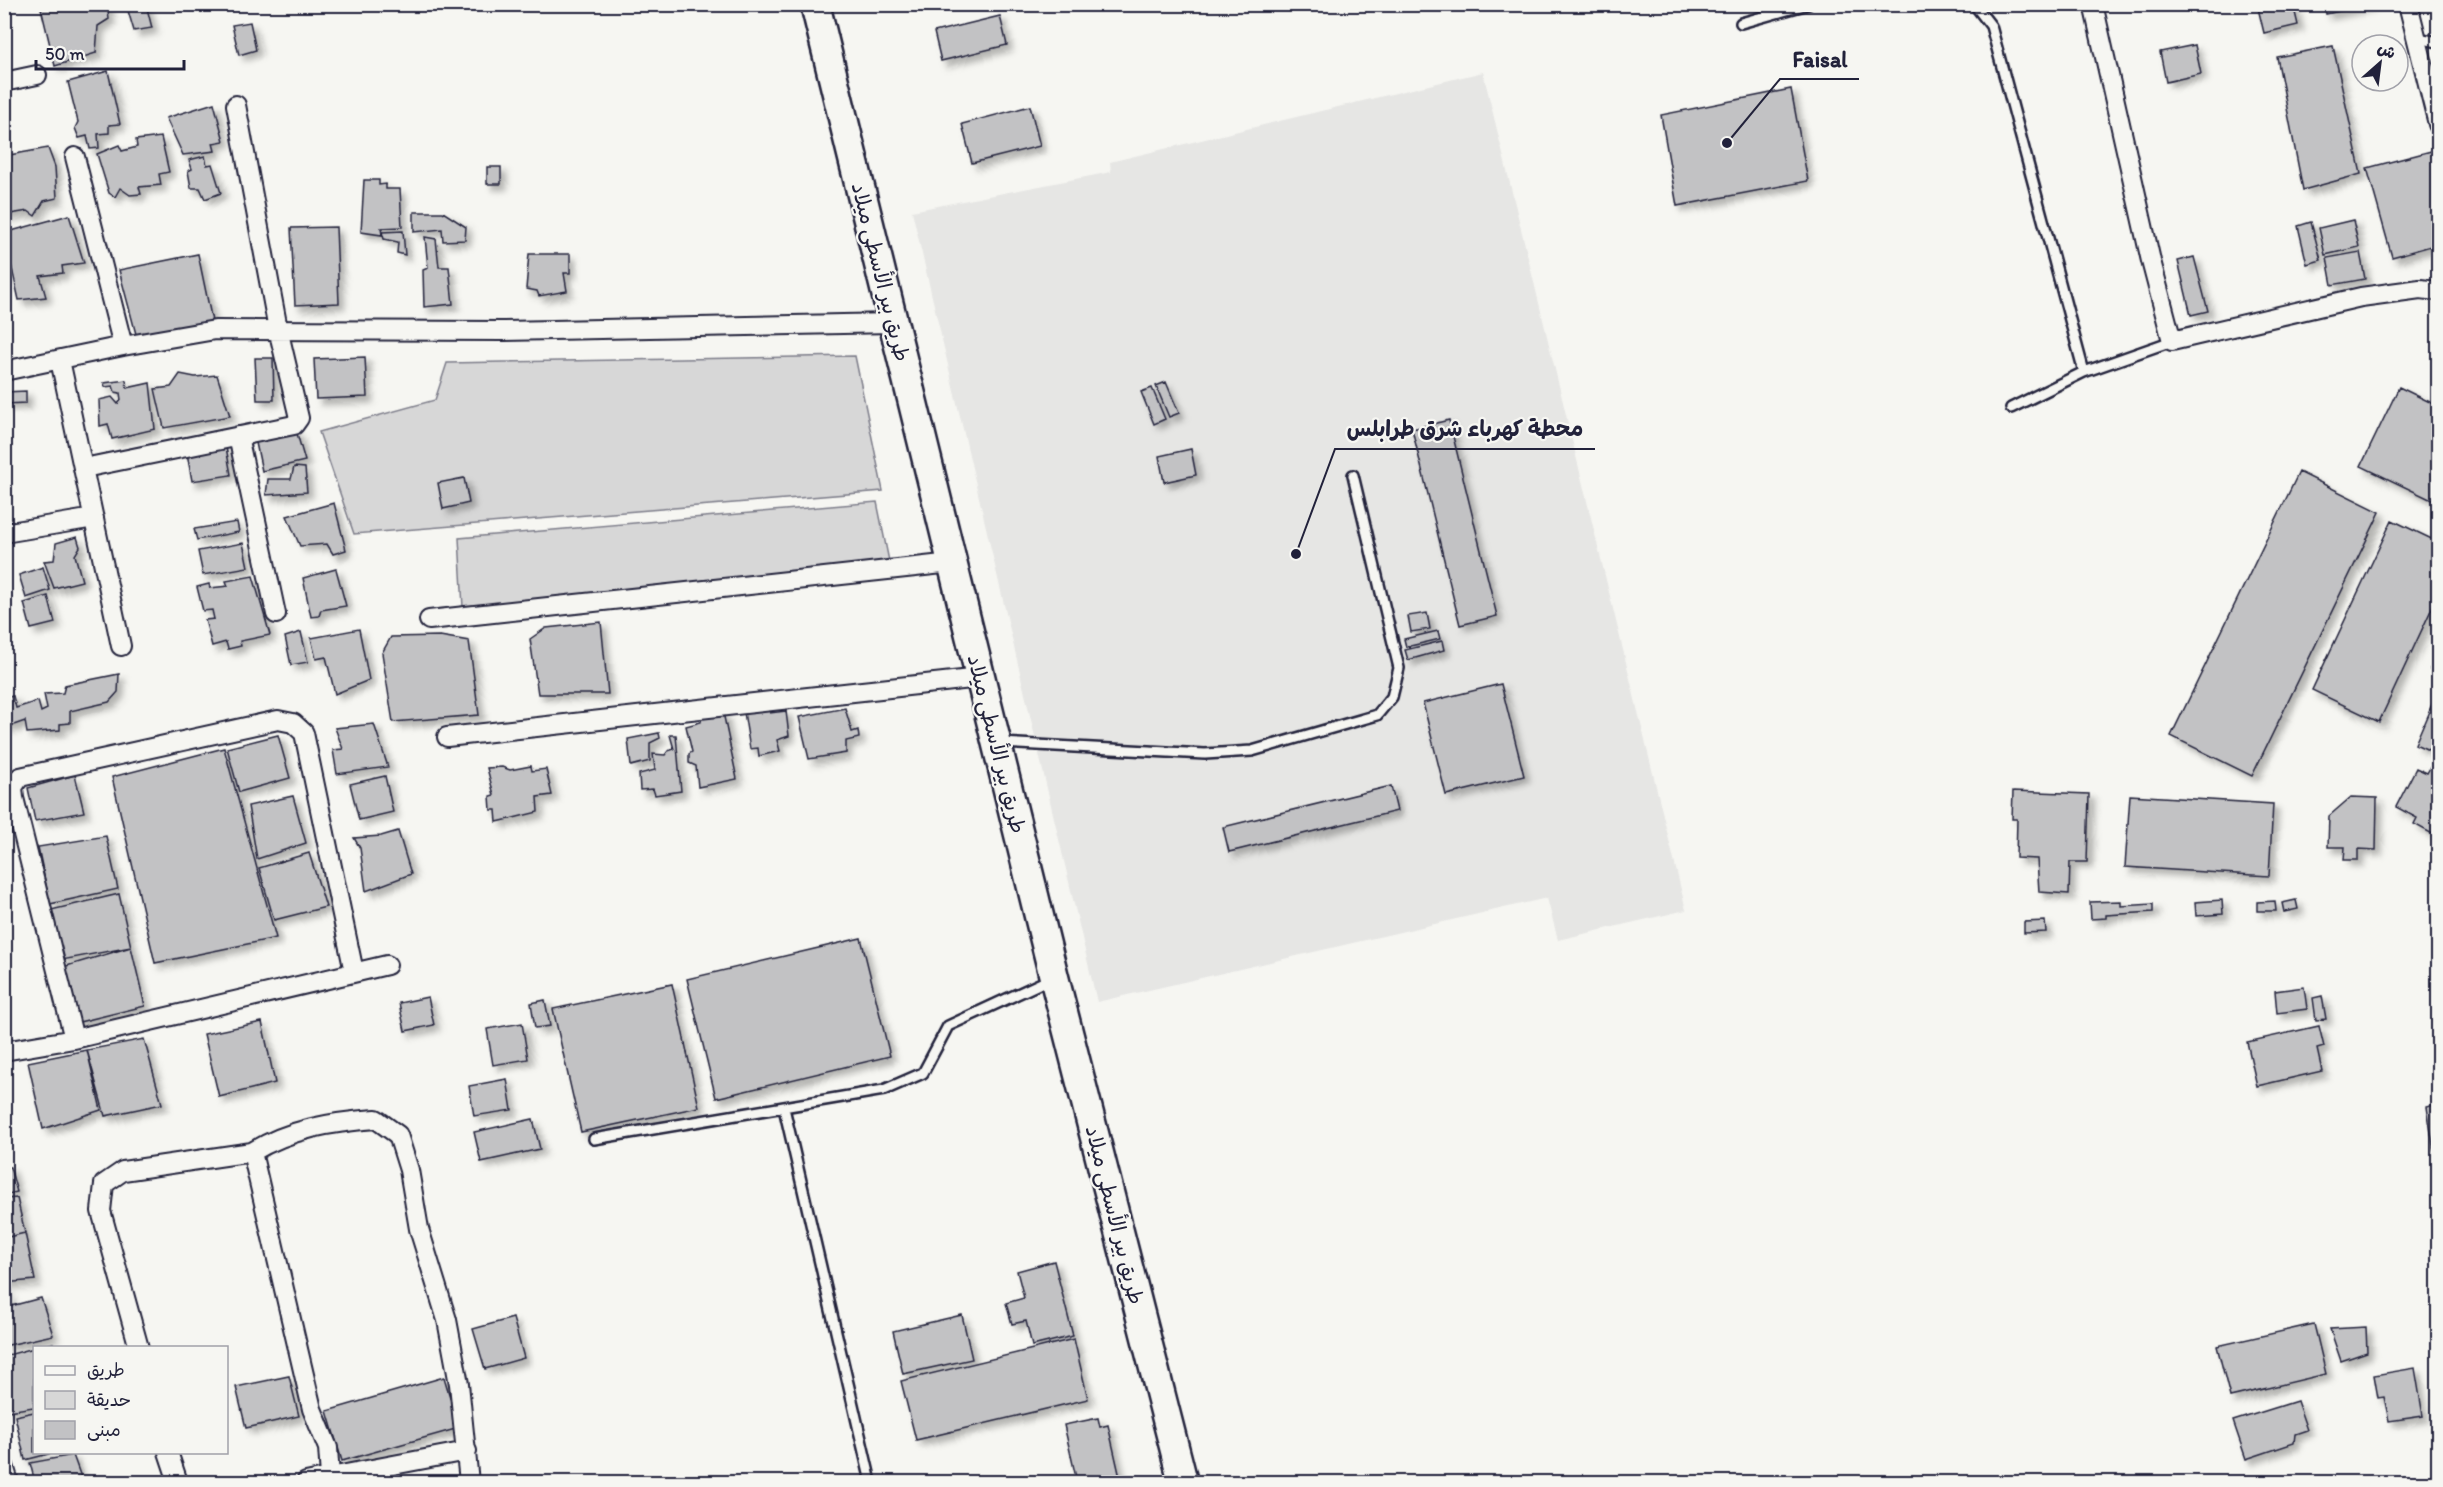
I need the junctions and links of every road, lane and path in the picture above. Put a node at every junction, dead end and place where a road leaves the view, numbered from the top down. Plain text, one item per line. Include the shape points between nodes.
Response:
1 (815, 4) edge
2 (1808, 4) edge
3 (1974, 4) edge
4 (2093, 4) edge
5 (2408, 4) edge
6 (1741, 23) dead end
7 (2418, 38) junction
8 (2439, 42) edge
9 (37, 75) dead end
10 (4, 82) edge
11 (236, 105) dead end
12 (2439, 124) edge
13 (75, 157) dead end
14 (2439, 291) edge
15 (893, 323) junction
16 (279, 329) junction
17 (2172, 341) junction
18 (123, 346) junction
19 (60, 360) junction
20 (4, 371) edge
21 (2084, 372) junction
22 (2011, 408) dead end
23 (238, 436) junction
24 (84, 468) junction
25 (1353, 475) dead end
26 (94, 518) junction
27 (4, 533) edge
28 (952, 563) junction
29 (276, 614) dead end
30 (429, 620) dead end
31 (121, 646) dead end
32 (980, 678) junction
33 (447, 737) dead end
34 (997, 743) junction
35 (387, 965) dead end
36 (354, 972) junction
37 (1054, 977) junction
38 (74, 1039) junction
39 (4, 1051) edge
40 (784, 1108) junction
41 (594, 1139) dead end
42 (252, 1152) junction
43 (139, 1346) edge
44 (467, 1452) junction
45 (169, 1454) edge
46 (4, 1466) edge
47 (330, 1477) junction
48 (9, 1482) edge
49 (178, 1482) edge
50 (306, 1482) edge
51 (469, 1482) edge
52 (871, 1482) edge
53 (1183, 1482) edge

1 - 15 main road, طريق بير الأسطى ميلاد
2 - 6 lane
3 - 21 lane via 1991,26
4 - 17 street
5 - 7 street
7 - 8 lane
7 - 12 street
9 - 10 street
11 - 16 street
13 - 18 street
14 - 17 street via 2420,289 2361,297
15 - 16 street via 504,331
15 - 28 main road, طريق بير الأسطى ميلاد
16 - 18 street via 215,330
16 - 23 street via 299,418 294,425
17 - 21 lane
18 - 19 street
19 - 20 street
19 - 24 street
21 - 22 lane
23 - 24 street
23 - 29 street
24 - 26 street
25 - 34 lane via 1399,668 1392,697 1377,716 1252,751 1205,754
26 - 27 street
26 - 31 street
28 - 30 street
28 - 32 main road, طريق بير الأسطى ميلاد
32 - 33 street
32 - 34 main road, طريق بير الأسطى ميلاد
34 - 37 main road, طريق بير الأسطى ميلاد
35 - 36 street
36 - 38 street
36 - 38 street via 304,733 293,723 278,720 20,777 14,787 14,798
37 - 40 lane via 948,1026 923,1073 884,1090
37 - 53 main road, طريق بير الأسطى ميلاد
38 - 39 street
40 - 41 lane
40 - 52 lane
42 - 43 street via 123,1171 104,1184 101,1211
42 - 44 street via 292,1133 338,1122 376,1119 398,1135 409,1170 419,1229 447,1320
42 - 47 street via 312,1410 328,1448
44 - 47 street
44 - 51 street
45 - 49 street
46 - 48 street
47 - 50 street

